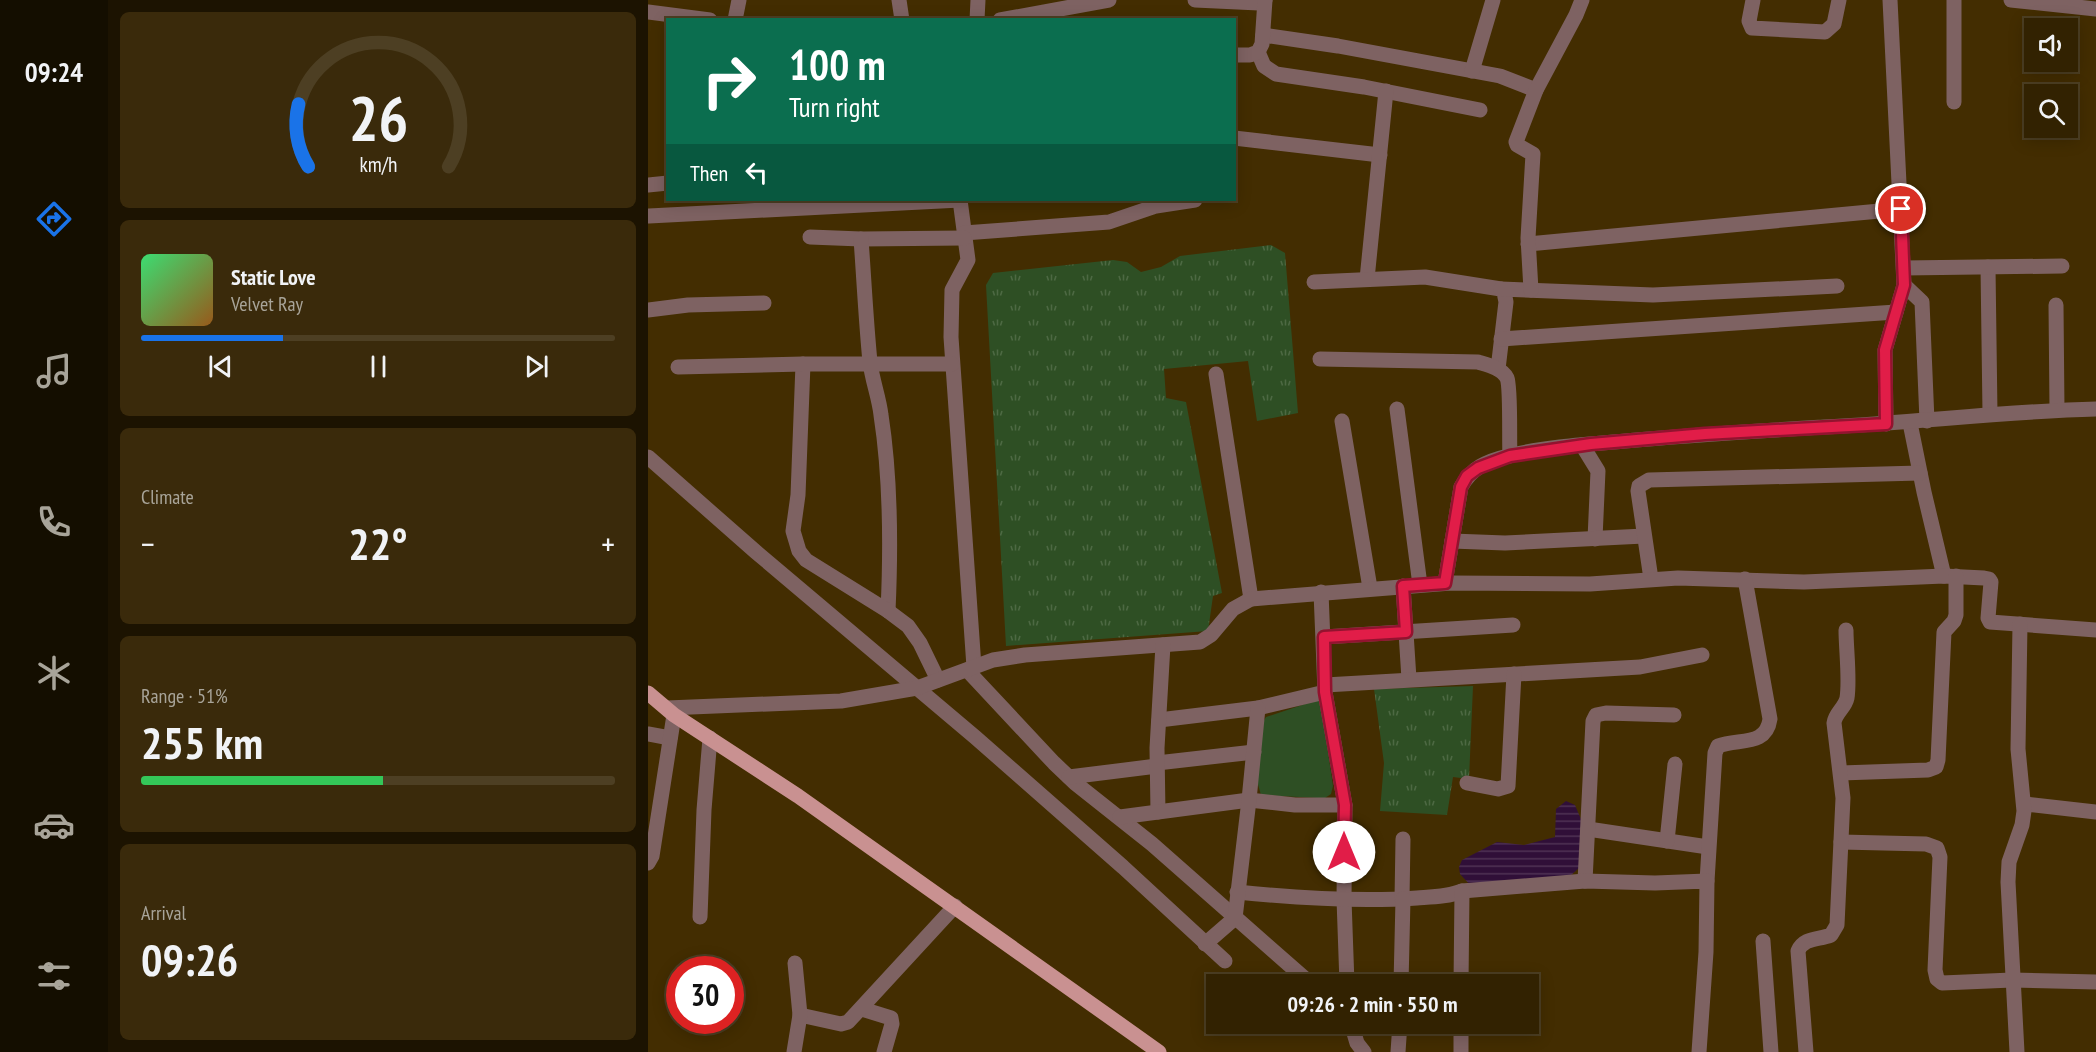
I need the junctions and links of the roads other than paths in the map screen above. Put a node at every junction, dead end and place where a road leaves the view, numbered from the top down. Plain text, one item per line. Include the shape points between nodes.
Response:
1 (739, 0) edge
2 (899, 0) edge
3 (978, 0) edge
4 (1109, 0) edge
5 (1195, 0) edge
6 (1265, 0) edge
7 (1493, 0) edge
8 (1582, 0) edge
9 (1753, 0) edge
10 (1839, 0) edge
11 (1890, 0) edge
12 (1954, 0) edge
13 (2011, 0) edge
14 (2096, 9) edge
15 (648, 12) edge
16 (694, 18) edge
17 (735, 18) edge
18 (902, 18) edge
19 (977, 18) edge
20 (1011, 18) edge
21 (1263, 35) junction
22 (1258, 52) junction
23 (1236, 55) edge
24 (1472, 71) junction
25 (1536, 90) junction
26 (1386, 91) junction
27 (1954, 102) dead end
28 (1480, 110) dead end
29 (1236, 138) edge
30 (1380, 155) junction
31 (666, 183) edge
32 (648, 185) edge
33 (925, 201) edge
34 (960, 201) edge
35 (1185, 201) edge
36 (1901, 209) junction
37 (649, 216) edge
38 (964, 235) junction
39 (810, 237) dead end
40 (861, 239) junction
41 (1528, 244) junction
42 (2062, 266) dead end
43 (1988, 267) junction
44 (1904, 268) junction
45 (1366, 279) junction
46 (1314, 282) dead end
47 (1904, 285) junction
48 (1837, 286) dead end
49 (1501, 289) junction
50 (1531, 290) junction
51 (764, 303) dead end
52 (2056, 305) dead end
53 (648, 310) edge
54 (1896, 312) junction
55 (1501, 339) junction
56 (1320, 359) dead end
57 (803, 364) junction
58 (870, 364) junction
59 (952, 364) junction
60 (678, 367) dead end
61 (1498, 369) junction
62 (1216, 374) dead end
63 (1398, 409) dead end
64 (2096, 409) edge
65 (2057, 410) junction
66 (1990, 414) junction
67 (1342, 421) dead end
68 (1927, 421) junction
69 (1910, 423) junction
70 (1886, 424) junction
71 (1581, 445) junction
72 (1510, 456) junction
73 (648, 457) edge
74 (1920, 473) junction
75 (1644, 536) junction
76 (1595, 538) junction
77 (1452, 541) junction
78 (1950, 576) junction
79 (1651, 579) junction
80 (1745, 579) junction
81 (1445, 583) junction
82 (1420, 585) junction
83 (1403, 586) junction
84 (1370, 588) junction
85 (1321, 592) junction
86 (1251, 599) junction
87 (888, 611) junction
88 (2020, 624) junction
89 (1513, 625) dead end
90 (1846, 630) dead end
91 (2096, 630) edge
92 (1406, 632) junction
93 (1324, 637) junction
94 (1163, 645) junction
95 (1702, 655) dead end
96 (970, 668) junction
97 (1514, 674) junction
98 (1409, 679) junction
99 (938, 680) junction
100 (917, 688) junction
101 (1325, 688) junction
102 (648, 693) edge
103 (1258, 708) junction
104 (671, 711) junction
105 (1674, 715) dead end
106 (1159, 720) junction
107 (648, 734) edge
108 (670, 738) junction
109 (710, 738) junction
110 (1254, 752) junction
111 (1675, 764) dead end
112 (1157, 765) junction
113 (1841, 773) junction
114 (1069, 777) junction
115 (1467, 783) dead end
116 (1250, 800) junction
117 (2025, 804) junction
118 (1345, 805) junction
119 (1158, 812) junction
120 (2096, 812) edge
121 (1120, 817) junction
122 (1588, 829) junction
123 (1403, 839) dead end
124 (1667, 841) junction
125 (1841, 842) junction
126 (1708, 847) junction
127 (648, 863) edge
128 (1585, 880) junction
129 (1707, 881) junction
130 (1462, 891) junction
131 (1237, 892) junction
132 (1344, 899) junction
133 (1402, 899) junction
134 (955, 906) junction
135 (700, 917) dead end
136 (1235, 918) junction
137 (1763, 941) dead end
138 (1205, 944) junction
139 (1225, 961) dead end
140 (795, 963) dead end
141 (1299, 974) edge
142 (1347, 974) edge
143 (1401, 974) edge
144 (1461, 974) edge
145 (2012, 980) junction
146 (2096, 982) edge
147 (862, 1009) junction
148 (800, 1015) junction
149 (1354, 1034) edge
150 (1399, 1034) edge
151 (1461, 1034) edge
152 (795, 1052) edge
153 (884, 1052) edge
154 (1160, 1052) edge
155 (1364, 1052) edge
156 (1398, 1052) edge
157 (1461, 1052) edge
158 (1698, 1052) edge
159 (1771, 1052) edge
160 (1806, 1052) edge
161 (2017, 1052) edge

1 - 17 street
2 - 18 street
3 - 19 street
4 - 20 street
5 - 6 street
6 - 21 street
7 - 24 street
8 - 25 street
9 - 10 street via 1749,21 1752,28 1825,32 1834,24
11 - 36 street
12 - 27 street
13 - 14 street
15 - 16 street
21 - 22 street
21 - 24 street
22 - 23 street
22 - 26 street via 1264,66 1276,74
24 - 25 street via 1500,76
25 - 41 street via 1516,143 1533,154
26 - 28 street
26 - 30 street
29 - 30 street
30 - 45 street
31 - 32 street
33 - 37 street
34 - 38 street
35 - 38 street via 1165,203 1109,222
36 - 41 street
36 - 44 street
38 - 40 street
38 - 59 street via 968,260 952,290
39 - 40 street
40 - 58 street
41 - 50 street
42 - 43 street
43 - 44 street
43 - 66 street
44 - 47 street
45 - 46 street
45 - 49 street via 1425,277
47 - 54 street
47 - 68 street via 1922,303
48 - 50 street via 1653,295
49 - 50 street
49 - 55 street via 1506,296
51 - 53 street
52 - 65 street
54 - 55 street
54 - 70 street via 1885,350
55 - 61 street
56 - 61 street via 1478,362
57 - 58 street
57 - 60 street
57 - 87 street via 794,540 806,560
58 - 59 street
58 - 87 street via 885,445 890,518
59 - 96 street
61 - 72 street via 1507,378
62 - 86 street
63 - 82 street
64 - 65 street
65 - 66 street
66 - 68 street
67 - 84 street
68 - 69 street
69 - 70 street
69 - 74 street
70 - 71 street
71 - 72 street
71 - 76 street via 1598,471
72 - 77 street via 1491,461 1467,476 1461,487
73 - 100 street
74 - 75 street via 1648,480 1638,491
74 - 78 street
75 - 76 street
75 - 79 street
76 - 77 street via 1505,543
77 - 81 street
78 - 80 street via 1804,582
78 - 88 street via 1989,579 1988,620
78 - 113 street via 1956,615 1944,632 1936,766 1928,770
79 - 80 street
79 - 81 street via 1590,584
80 - 126 street via 1769,728 1765,735 1755,739 1718,746
81 - 82 street
82 - 83 street
83 - 84 street
83 - 92 street
84 - 85 street
85 - 86 street
85 - 93 street
86 - 94 street via 1233,609 1200,642
87 - 99 street via 908,626
88 - 91 street
88 - 117 street via 2018,749
89 - 92 street
90 - 113 street via 1847,696 1834,723
92 - 93 street
92 - 98 street
93 - 101 street
94 - 96 street via 1025,655
94 - 106 street
95 - 97 street via 1640,667
96 - 99 street
96 - 114 street via 1041,751
97 - 98 street
97 - 115 street via 1508,786 1498,789
98 - 101 street
99 - 100 street
100 - 104 street via 841,701
100 - 138 street via 1123,867
101 - 103 street
101 - 118 street
102 - 104 main road
103 - 106 street
103 - 110 street
104 - 108 street
104 - 109 main road
105 - 122 street via 1596,715
106 - 112 street
107 - 108 street
108 - 127 street
109 - 134 main road
109 - 135 street
110 - 112 street
110 - 116 street
111 - 124 street
112 - 114 street
112 - 119 street
113 - 125 street
114 - 121 street
116 - 118 street
116 - 119 street
116 - 131 street
117 - 120 street
117 - 145 street via 2009,868
118 - 132 street
119 - 121 street
121 - 136 street
122 - 124 street
122 - 128 street
123 - 133 street
124 - 126 street
125 - 145 street via 1926,844 1937,848 1937,979 1946,984
125 - 160 street via 1834,931 1825,938 1805,941 1798,951
126 - 129 street
128 - 129 street
128 - 130 street
129 - 158 street
130 - 133 street
130 - 144 street
131 - 132 street
131 - 136 street
132 - 133 street
132 - 142 street
133 - 143 street
134 - 147 street
134 - 154 main road
136 - 138 street
136 - 141 street
137 - 159 street
138 - 139 street
140 - 148 street
145 - 146 street
145 - 161 street
147 - 148 street via 843,1024
147 - 153 street via 891,1018
148 - 152 street
149 - 155 street
150 - 156 street
151 - 157 street

